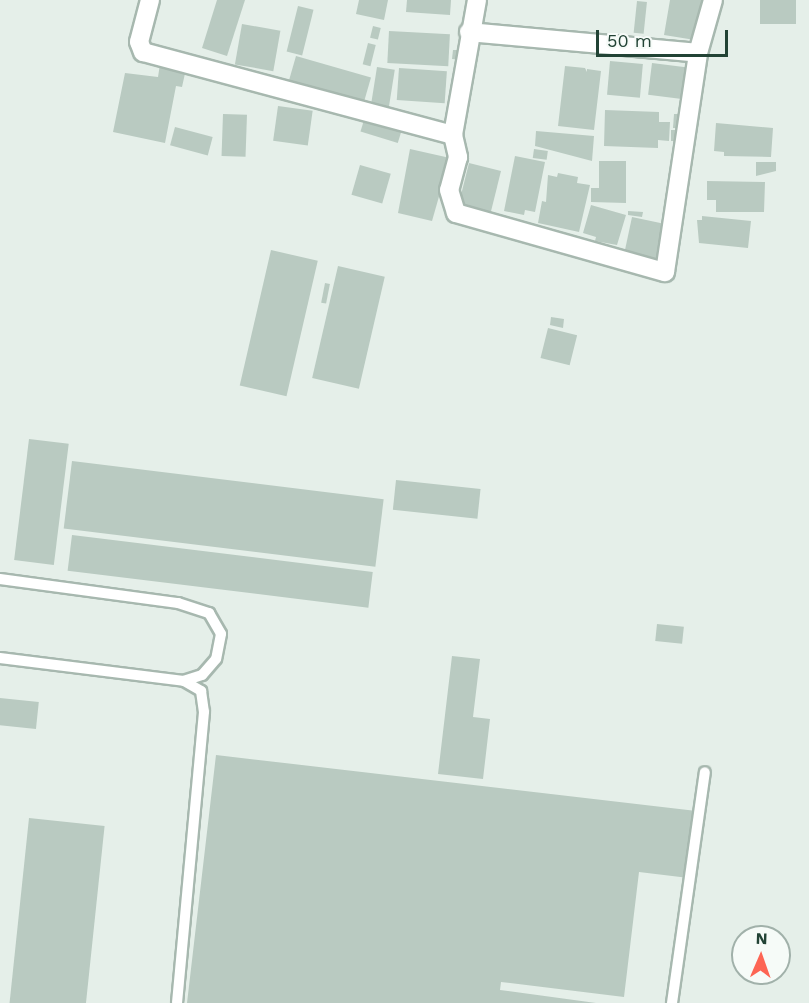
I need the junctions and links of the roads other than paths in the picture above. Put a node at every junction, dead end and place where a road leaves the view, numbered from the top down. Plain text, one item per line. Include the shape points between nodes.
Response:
1 (150, 0) edge
2 (477, 0) edge
3 (713, 0) edge
4 (469, 32) junction
5 (698, 53) junction
6 (453, 135) junction
7 (0, 579) edge
8 (0, 658) edge
9 (184, 681) junction
10 (705, 772) dead end
11 (177, 1003) edge
12 (672, 1003) edge

1 - 6 street via 139,42 143,52
2 - 4 street
3 - 5 street
4 - 5 street
4 - 6 street
5 - 6 street via 665,272 456,213 449,190 458,157
7 - 9 lane via 178,603 209,613 220,634 216,659 202,675
8 - 9 lane
9 - 11 lane via 201,691 204,712
10 - 12 lane

